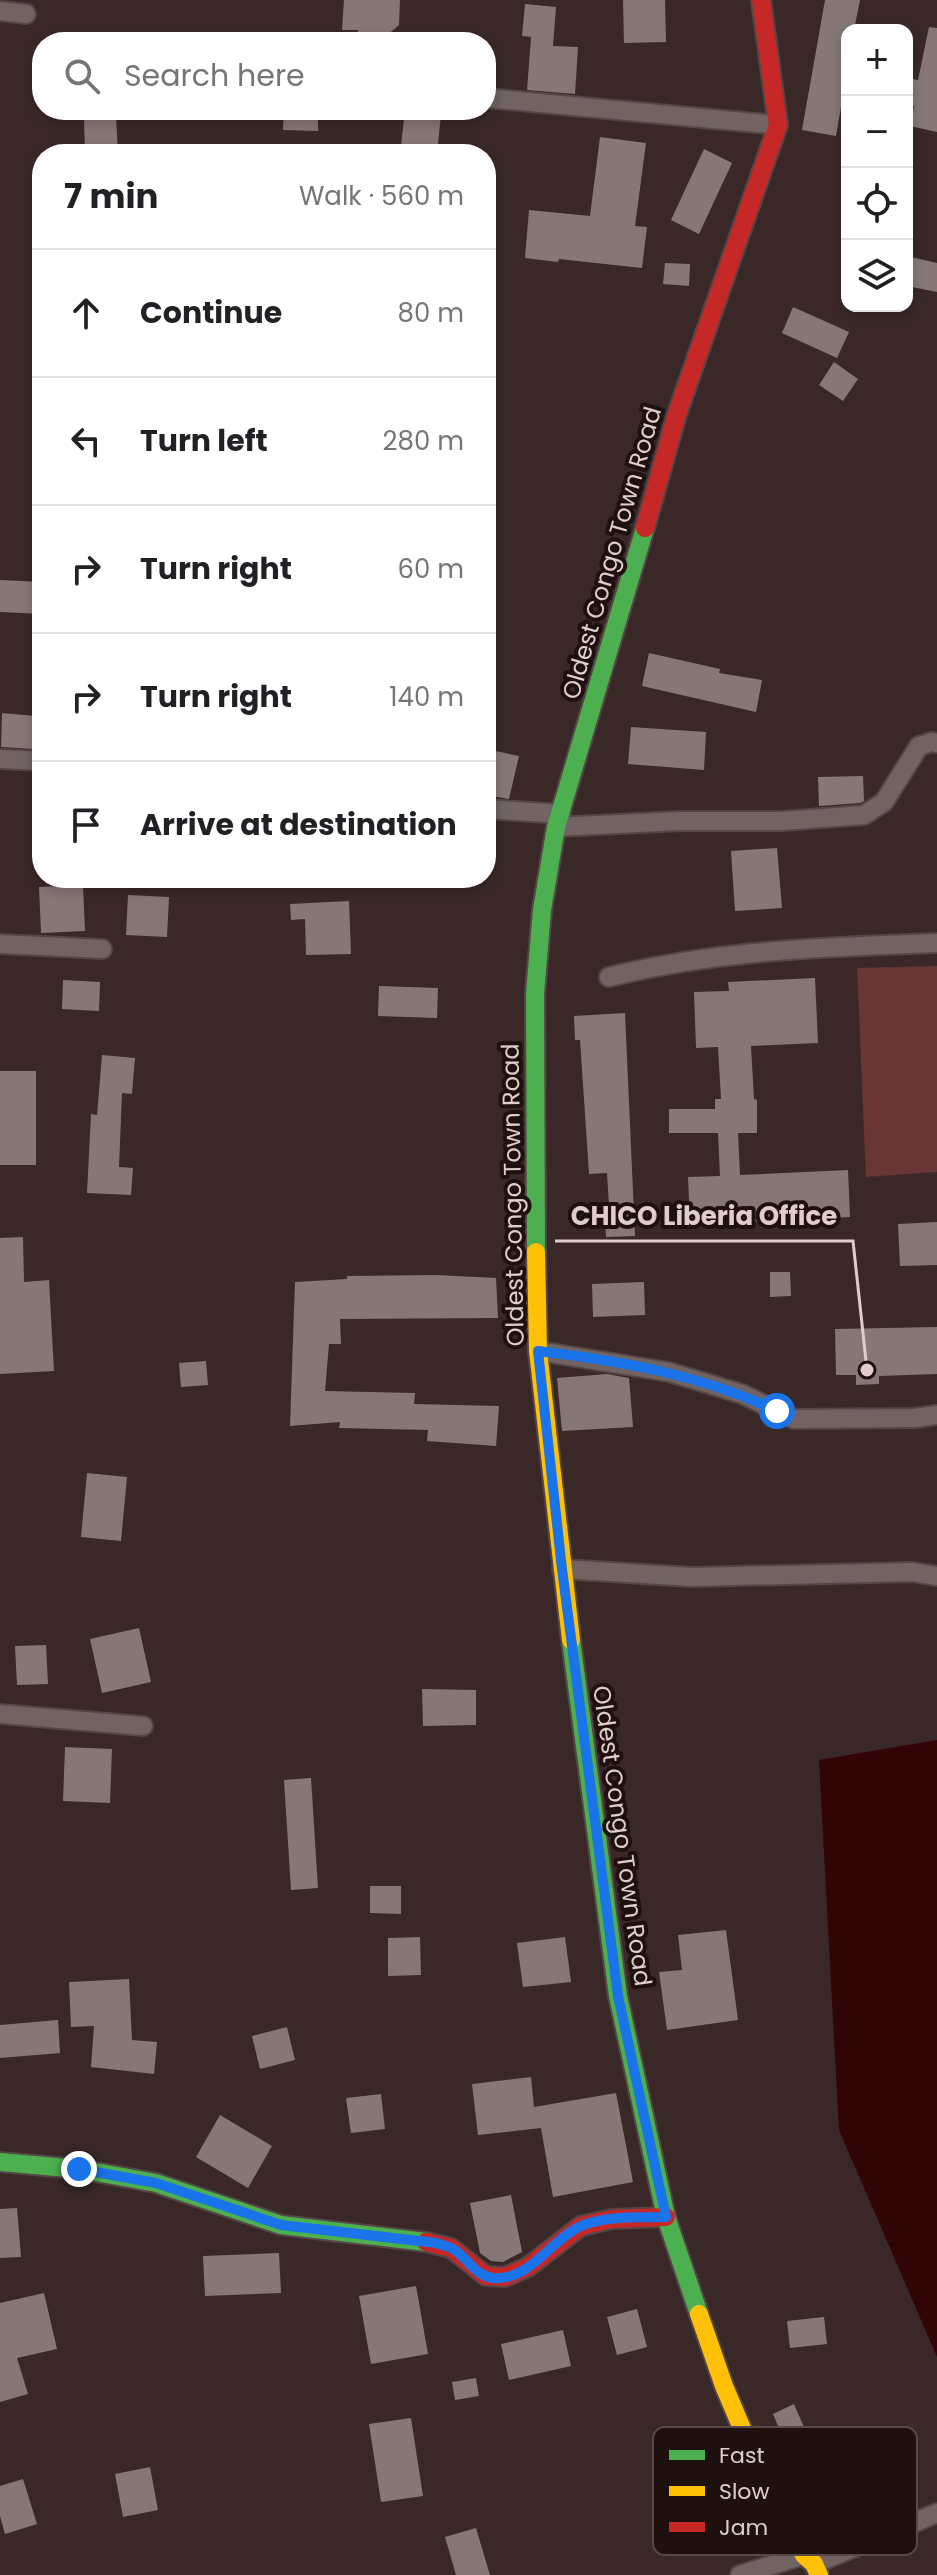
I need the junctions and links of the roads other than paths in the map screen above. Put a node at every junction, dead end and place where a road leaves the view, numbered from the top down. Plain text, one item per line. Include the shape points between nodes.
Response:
1 (761, 0) edge
2 (0, 11) edge
3 (26, 14) dead end
4 (496, 99) edge
5 (778, 125) junction
6 (937, 743) edge
7 (0, 759) edge
8 (32, 761) edge
9 (496, 811) edge
10 (558, 820) junction
11 (937, 943) edge
12 (0, 944) edge
13 (102, 949) dead end
14 (609, 977) dead end
15 (538, 1351) junction
16 (937, 1415) edge
17 (562, 1569) junction
18 (937, 1576) edge
19 (0, 1714) edge
20 (143, 1726) dead end
21 (0, 2162) edge
22 (666, 2217) junction
23 (741, 2427) edge
24 (937, 2513) edge
25 (917, 2521) edge
26 (836, 2555) edge
27 (812, 2565) edge
28 (740, 2575) edge

1 - 5 street, Oldest Congo Town Road
2 - 3 street
4 - 5 street
5 - 10 street, Oldest Congo Town Road via 677,414
6 - 10 street via 919,746 884,802 864,815 782,821
7 - 8 street
9 - 10 street
10 - 15 street, Oldest Congo Town Road via 542,910 535,994
11 - 14 street via 717,957
12 - 13 street
15 - 16 street via 669,1372 742,1394 794,1419
15 - 17 street, Oldest Congo Town Road
17 - 18 street via 692,1577 912,1572
17 - 22 street, Oldest Congo Town Road via 618,1996
19 - 20 street
21 - 22 street via 156,2183 281,2225 436,2243 453,2249 489,2277 524,2271 560,2238 582,2226
22 - 23 street, Oldest Congo Town Road
24 - 25 street
26 - 27 street
27 - 28 street

